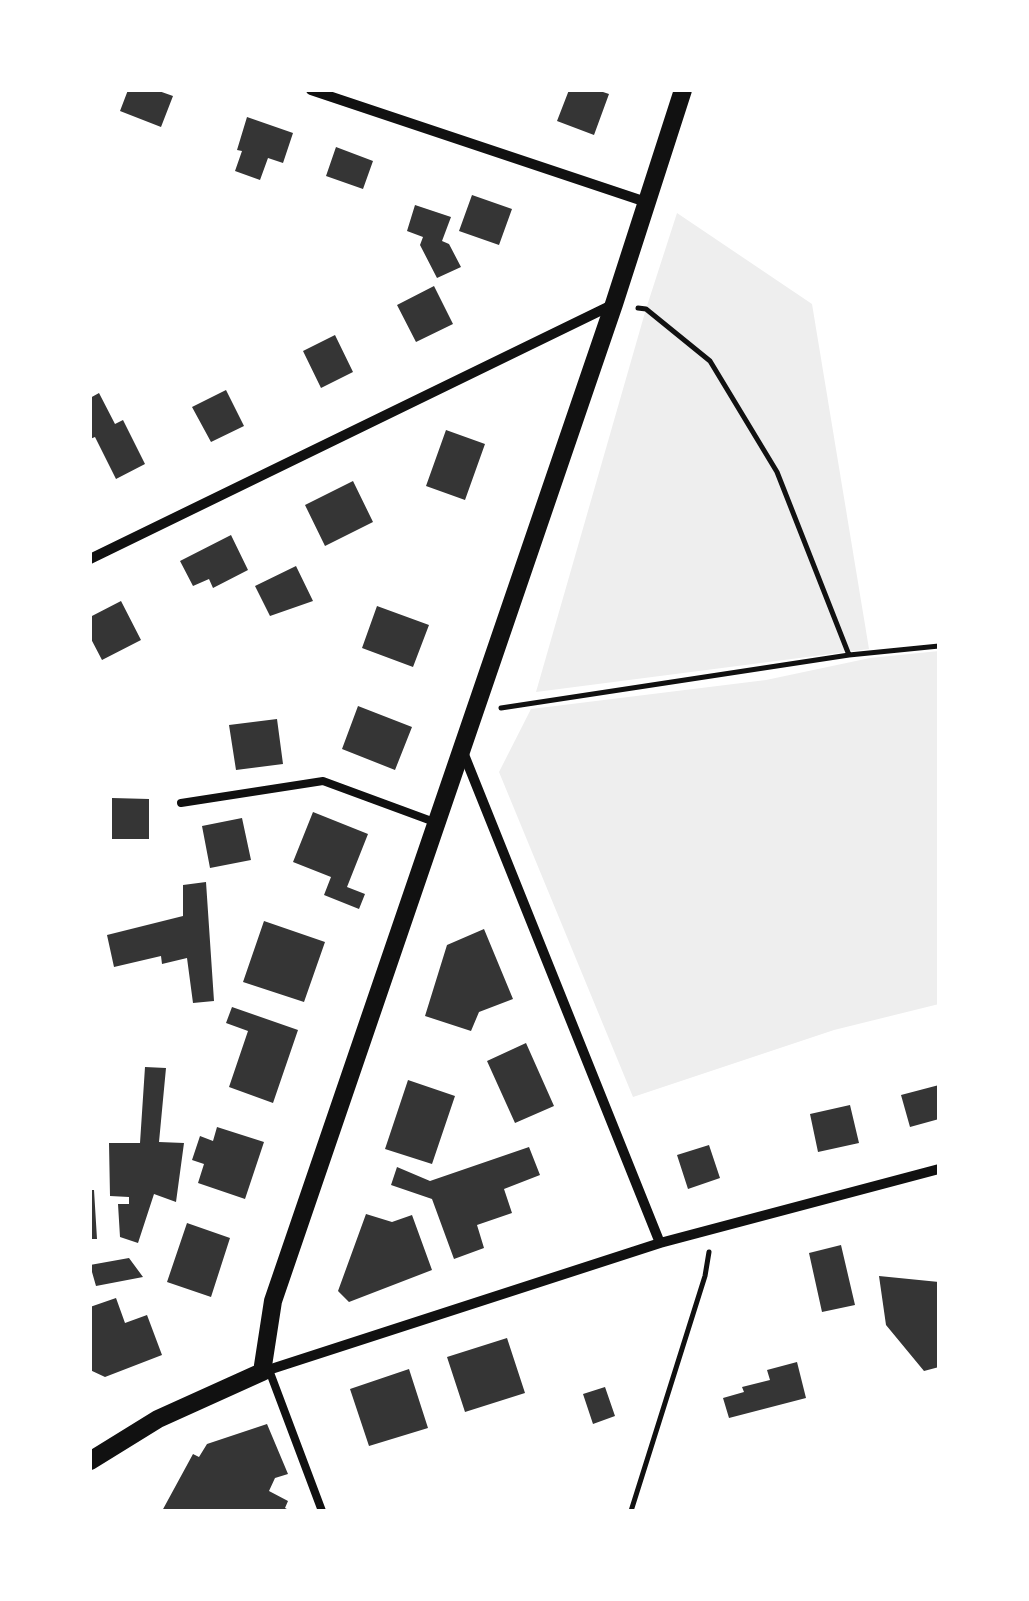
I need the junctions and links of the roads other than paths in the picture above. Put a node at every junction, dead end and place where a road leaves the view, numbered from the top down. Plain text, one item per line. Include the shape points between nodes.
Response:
1 (311, 90) edge
2 (683, 90) edge
3 (646, 202) junction
4 (614, 304) junction
5 (90, 559) edge
6 (462, 749) junction
7 (181, 803) dead end
8 (437, 823) junction
9 (939, 1169) edge
10 (660, 1242) junction
11 (265, 1371) junction
12 (90, 1461) edge
13 (322, 1511) edge

1 - 3 street
2 - 3 street
3 - 4 street
4 - 5 street
4 - 6 street
6 - 8 street
6 - 10 street
7 - 8 lane via 323,781
8 - 11 street via 273,1301
9 - 10 street
10 - 11 street
11 - 12 street via 158,1419
11 - 13 lane

